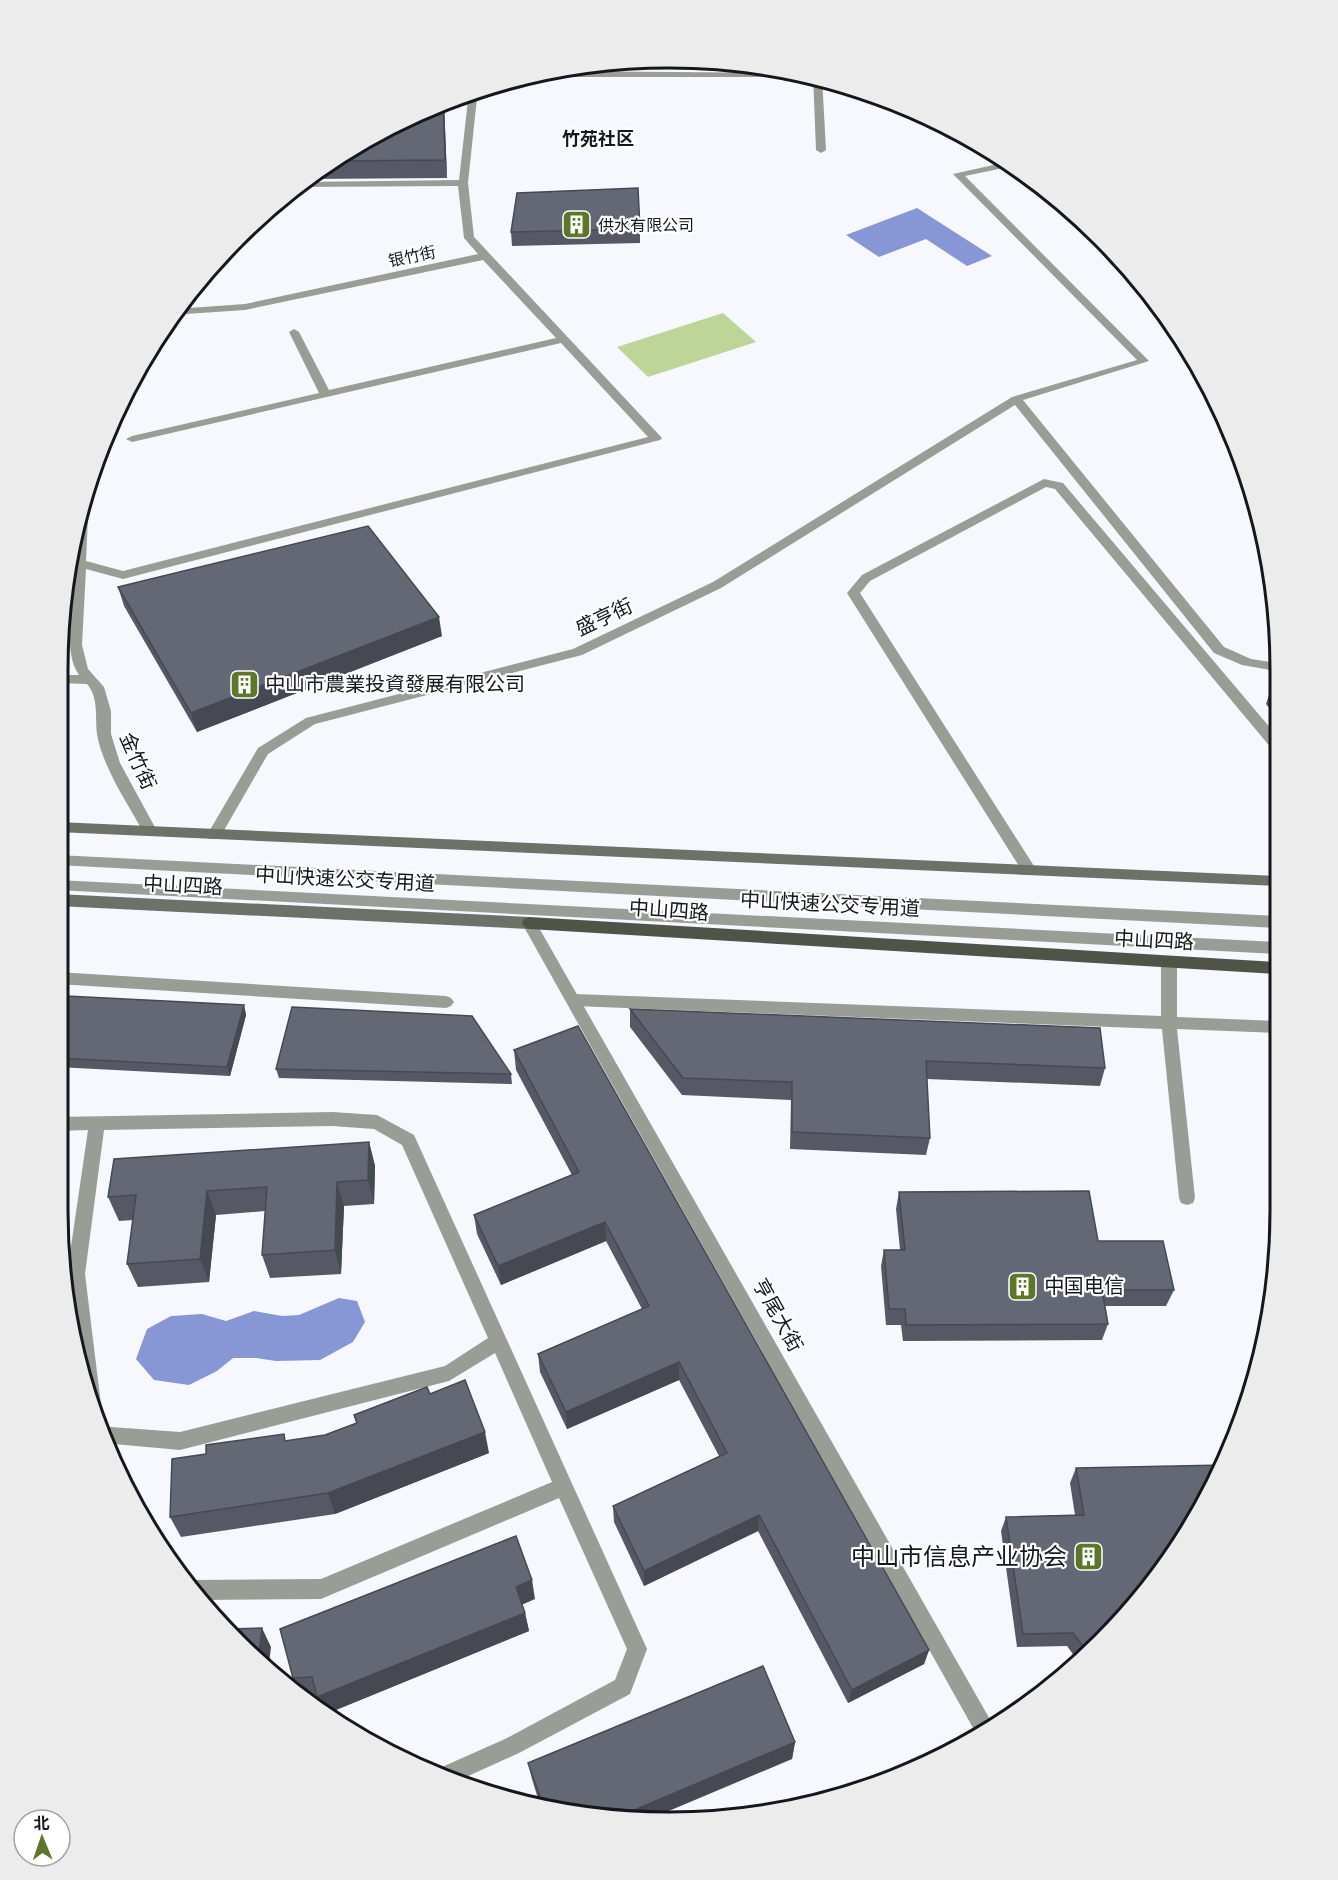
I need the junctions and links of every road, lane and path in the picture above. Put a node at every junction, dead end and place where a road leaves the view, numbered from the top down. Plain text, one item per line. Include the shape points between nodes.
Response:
1 (582, 74) edge
2 (765, 76) edge
3 (818, 86) edge
4 (473, 100) edge
5 (821, 150) dead end
6 (999, 166) edge
7 (463, 183) junction
8 (313, 185) edge
9 (485, 256) junction
10 (186, 312) edge
11 (294, 332) dead end
12 (562, 340) junction
13 (326, 395) junction
14 (1016, 399) junction
15 (132, 440) dead end
16 (77, 564) edge
17 (74, 581) edge
18 (1270, 667) edge
19 (68, 679) edge
20 (91, 680) junction
21 (1270, 738) edge
22 (68, 827) edge
23 (150, 831) junction
24 (213, 835) junction
25 (68, 861) edge
26 (1029, 870) junction
27 (1270, 880) edge
28 (68, 886) edge
29 (68, 901) edge
30 (471, 906) junction
31 (1270, 922) edge
32 (530, 923) junction
33 (1270, 948) edge
34 (1168, 962) junction
35 (1270, 968) edge
36 (68, 979) edge
37 (575, 1000) junction
38 (446, 1002) dead end
39 (1169, 1023) junction
40 (1270, 1027) edge
41 (97, 1123) junction
42 (68, 1124) edge
43 (1187, 1198) dead end
44 (71, 1273) edge
45 (72, 1283) edge
46 (80, 1334) edge
47 (499, 1341) junction
48 (111, 1435) edge
49 (565, 1486) junction
50 (202, 1590) edge
51 (982, 1724) edge
52 (453, 1772) edge

1 - 2 street
3 - 5 street
4 - 7 street
6 - 14 street, 盛亨街 via 957,174 1144,361
7 - 8 street
7 - 9 street via 469,238
9 - 10 street, 银竹街 via 245,307
9 - 12 street
11 - 13 street
12 - 13 street
12 - 16 street via 656,438 123,575
13 - 15 street
14 - 18 street via 1220,650 1238,660
14 - 24 street, 盛亨街 via 717,585 577,652 311,721 263,751
17 - 20 street, 金竹街 via 76,645 82,670
19 - 20 street
20 - 23 street, 金竹街 via 104,711 104,734 113,763
21 - 26 street via 1059,486 1044,483 866,578 853,593
22 - 23 main road
23 - 24 main road
24 - 26 main road
25 - 31 street, 中山快速公交专用道
26 - 27 main road
28 - 30 street, 中山快速公交专用道
29 - 32 main road, 中山四路
30 - 32 street
30 - 33 street, 中山快速公交专用道
32 - 34 main road, 中山四路
32 - 37 street, 亨尾大街
34 - 35 main road, 中山四路
34 - 39 street
36 - 38 street
37 - 39 street
37 - 51 street, 亨尾大街
39 - 40 street
39 - 43 street
41 - 42 street
41 - 44 street
41 - 47 street via 332,1119 377,1122 408,1140
45 - 46 street
47 - 48 street via 449,1373 180,1441
47 - 49 street
49 - 50 street via 321,1589
49 - 52 street via 637,1649 623,1687 512,1746

